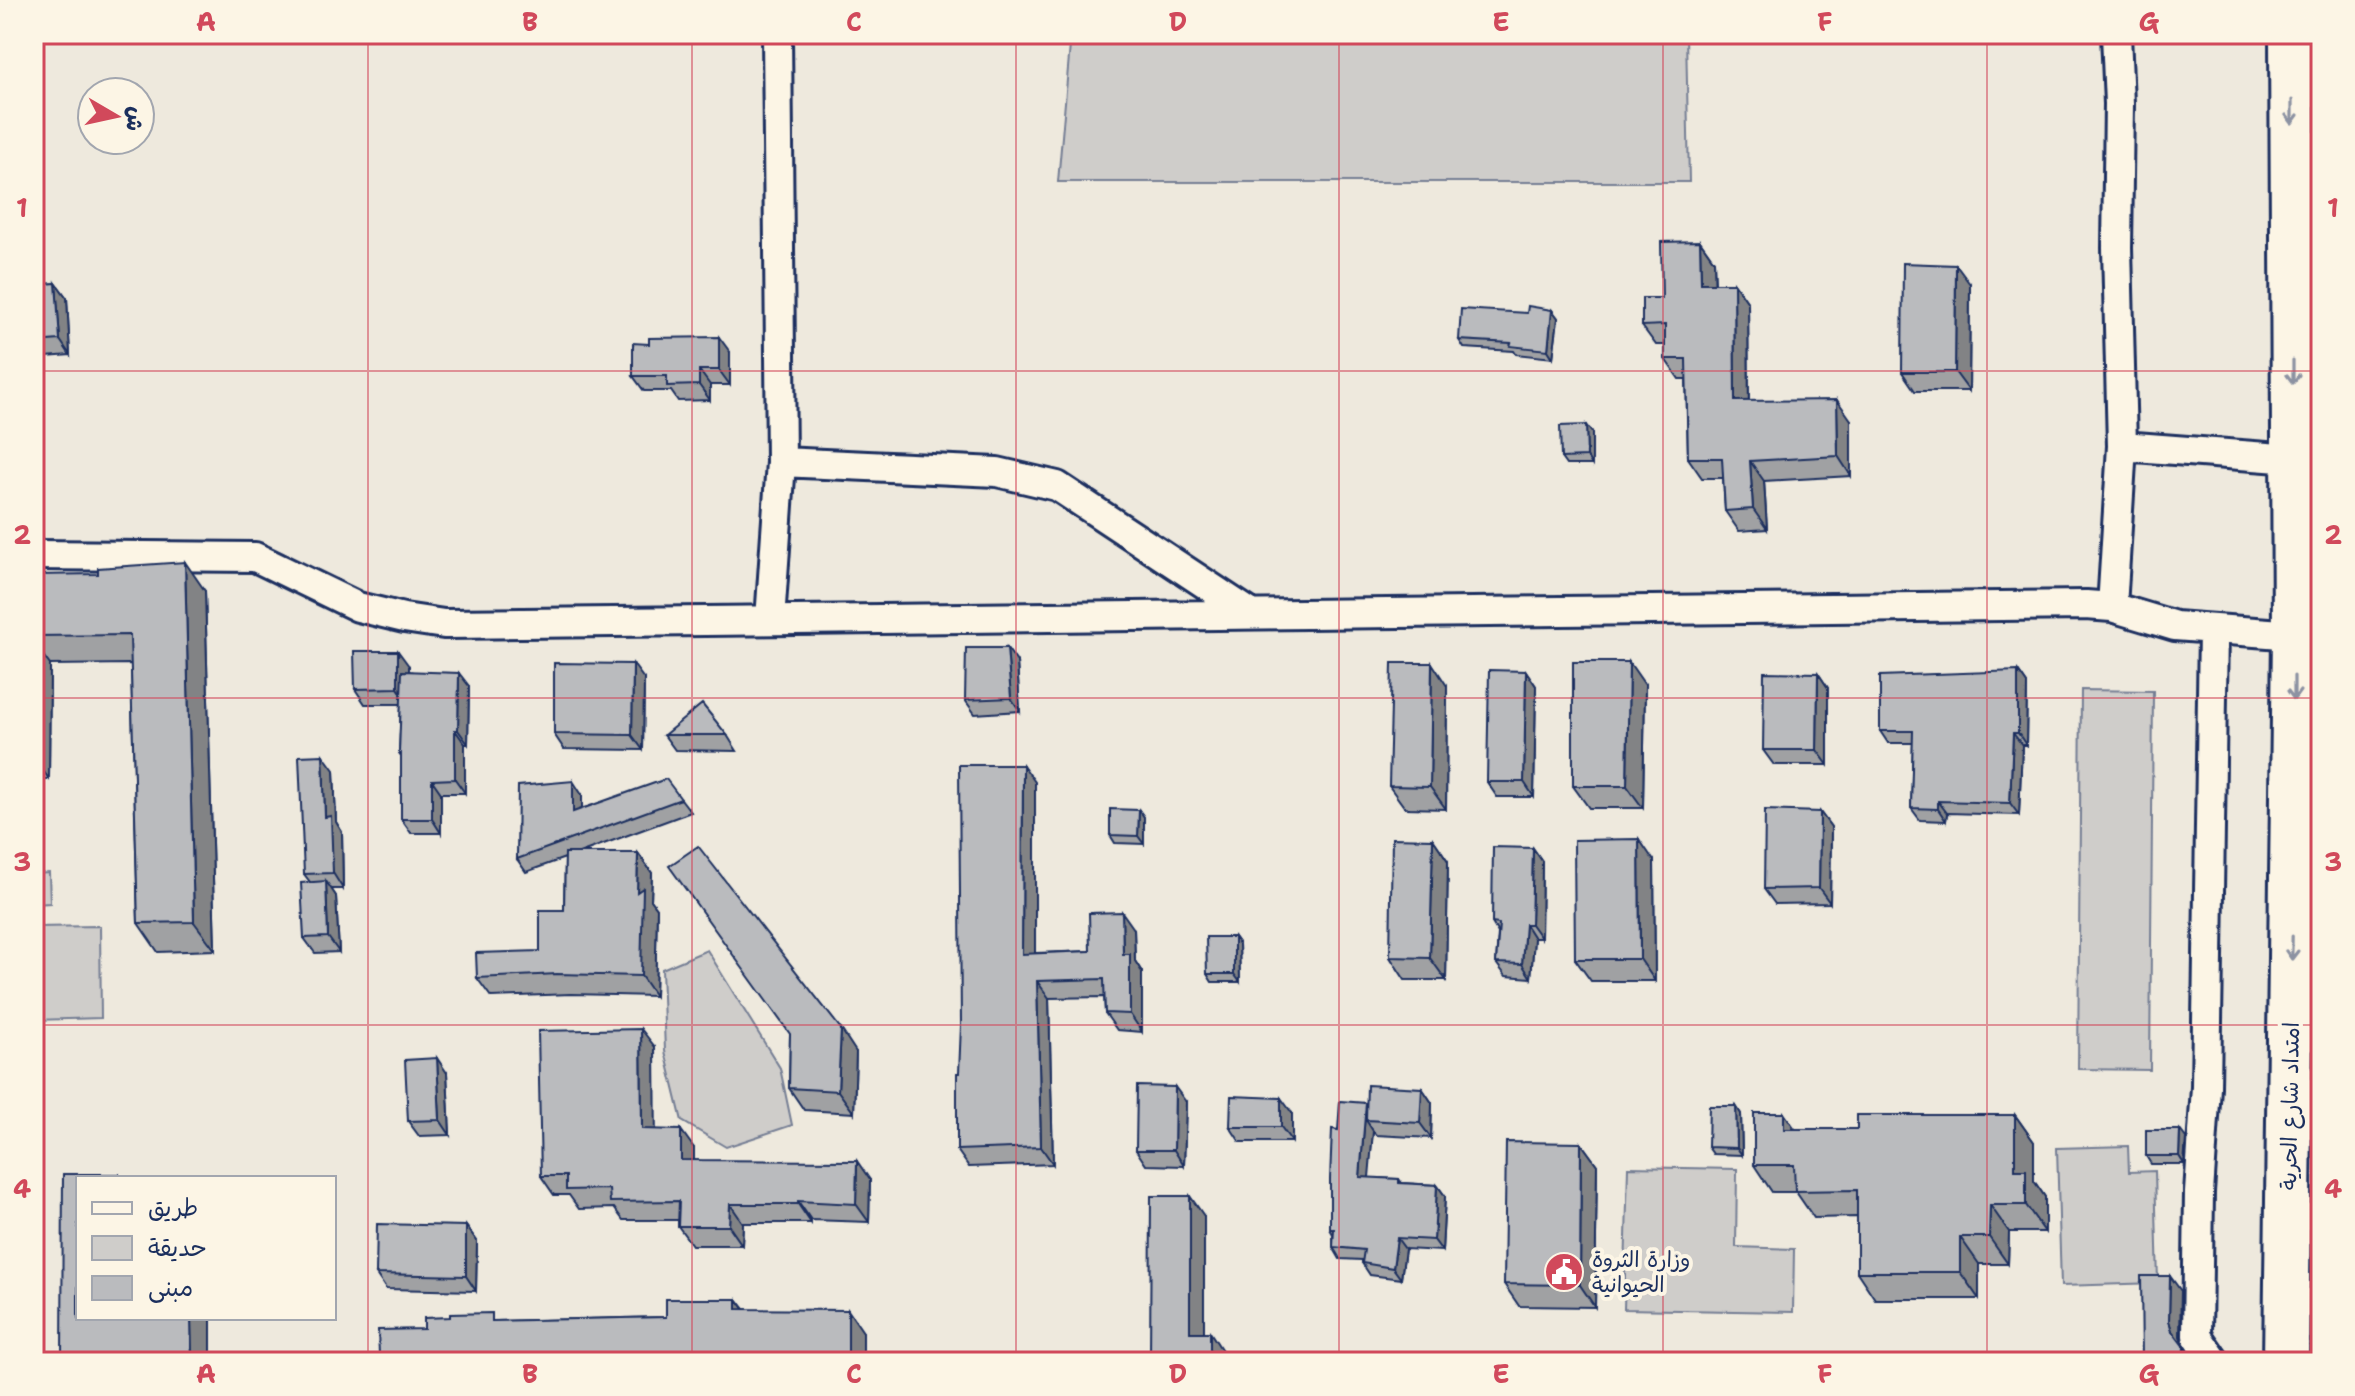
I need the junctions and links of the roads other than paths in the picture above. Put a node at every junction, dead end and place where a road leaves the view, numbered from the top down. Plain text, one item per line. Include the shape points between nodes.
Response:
1 (777, 34) edge
2 (2116, 34) edge
3 (2292, 34) edge
4 (2122, 446) junction
5 (2293, 459) junction
6 (781, 462) junction
7 (34, 555) edge
8 (2112, 607) junction
9 (1251, 614) junction
10 (770, 620) junction
11 (2213, 631) junction
12 (2295, 635) junction
13 (2215, 1362) edge
14 (2286, 1362) edge

1 - 6 street
2 - 4 street
3 -> 5 main road, امتداد شارع الحرية
4 - 5 street
4 - 8 street
5 - 12 main road, امتداد شارع الحرية
6 - 9 street via 997,472 1057,486
6 - 10 street
7 - 10 street via 255,557 358,607 444,624
8 - 9 street
8 - 11 street
9 - 10 street
11 - 12 street
11 - 13 street via 2197,1336
12 -> 14 main road, امتداد شارع الحرية

